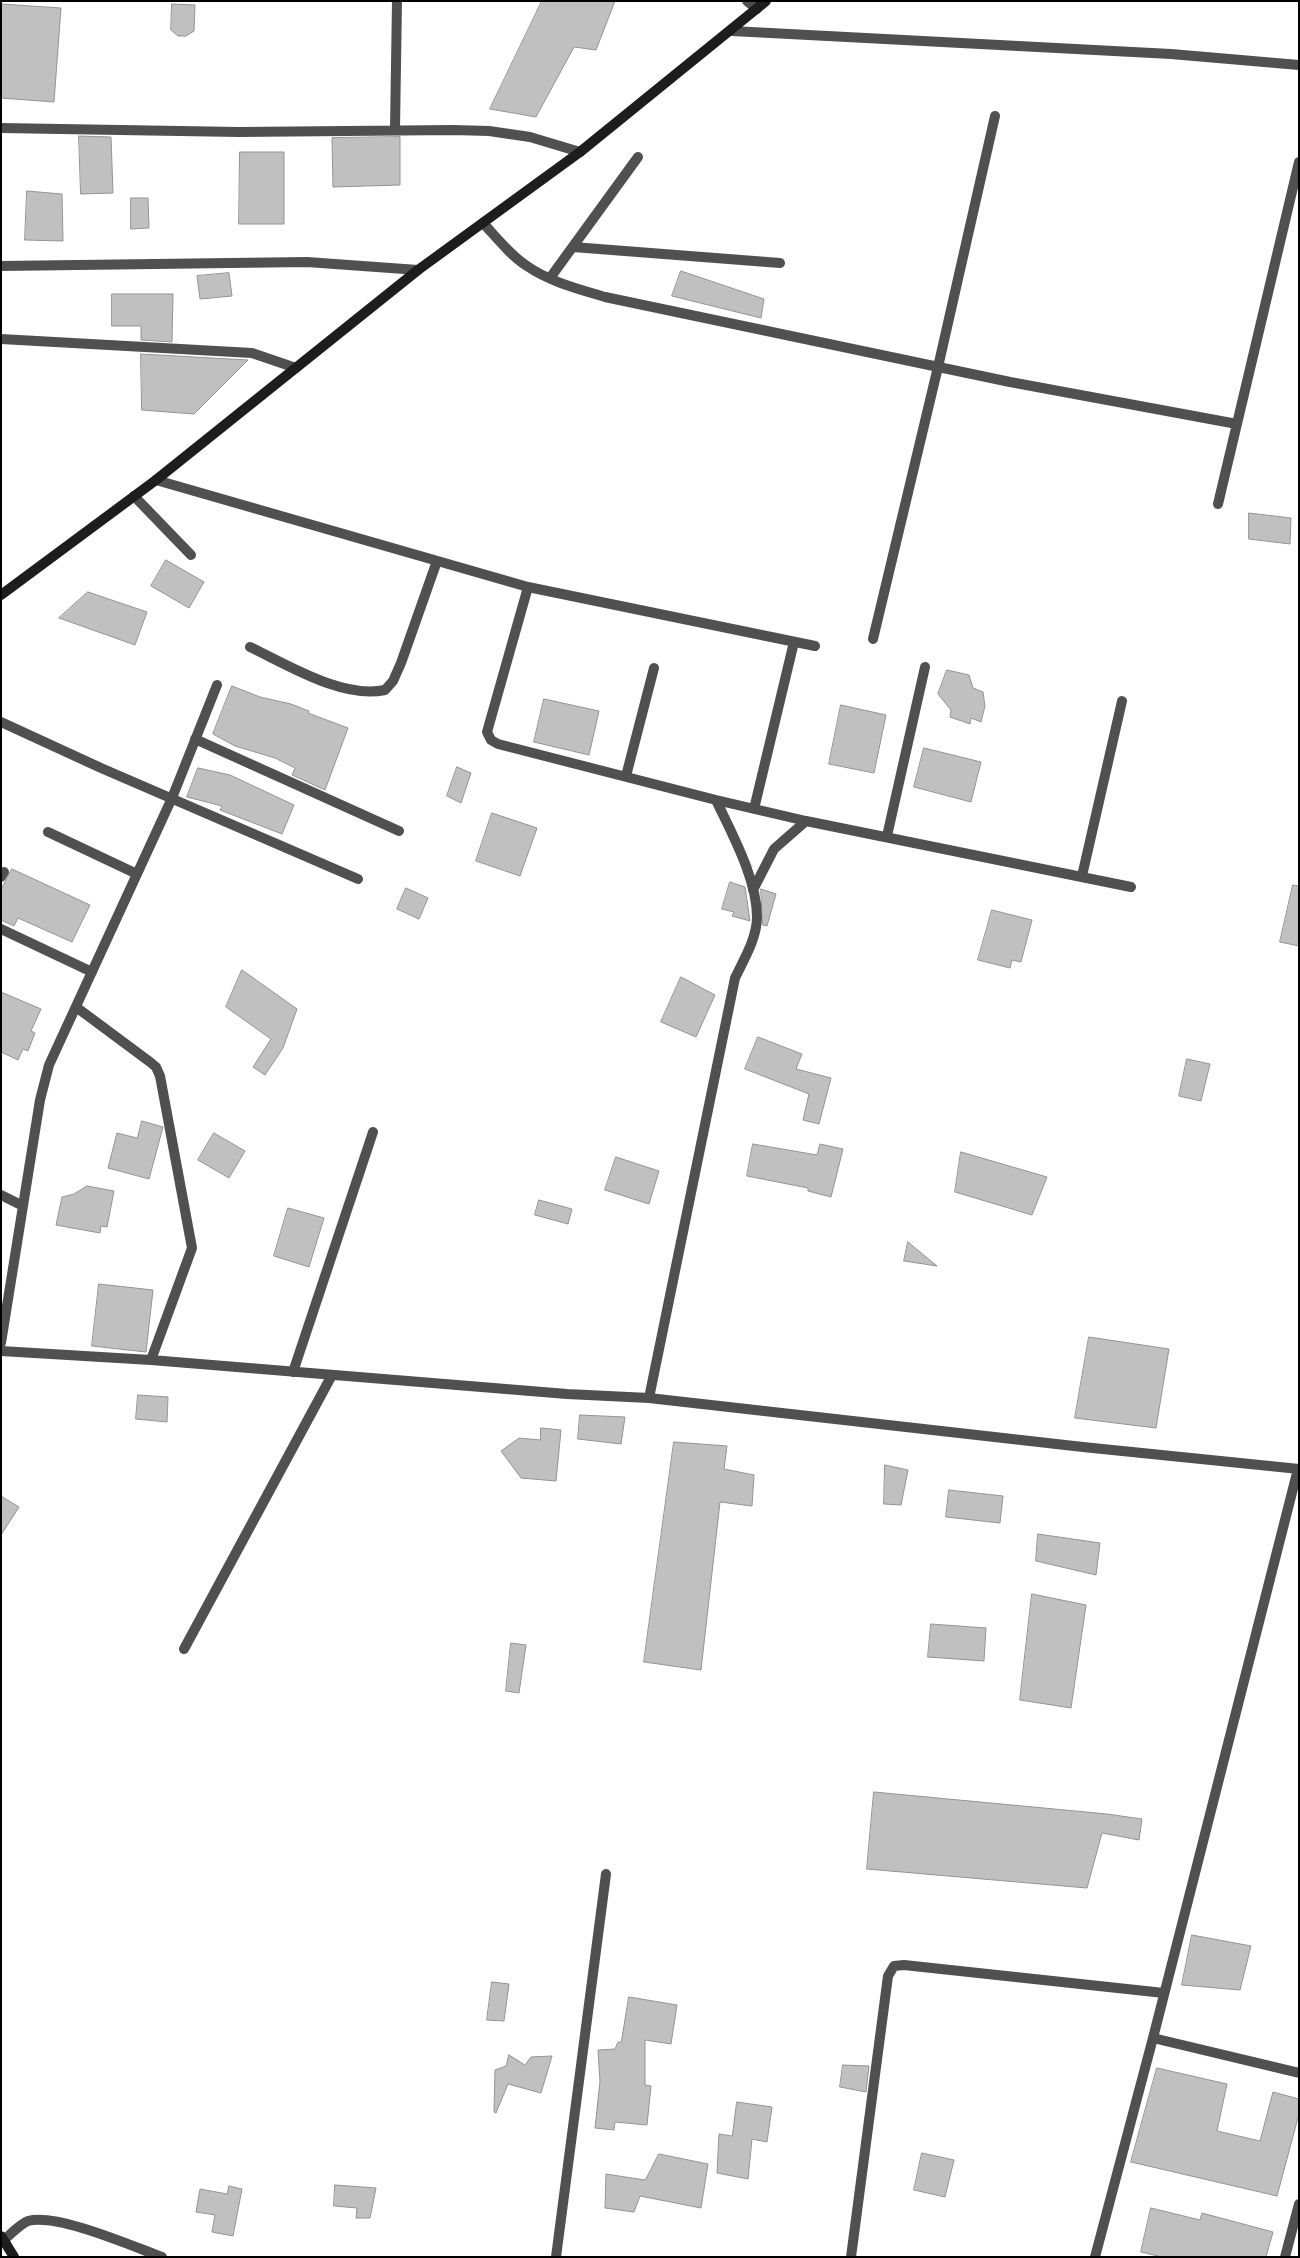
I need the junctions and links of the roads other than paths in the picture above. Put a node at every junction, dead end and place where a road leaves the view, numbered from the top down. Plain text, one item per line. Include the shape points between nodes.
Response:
1 (397, 1) edge
2 (747, 1) edge
3 (766, 1) edge
4 (757, 9) junction
5 (732, 31) junction
6 (1299, 64) edge
7 (995, 116) dead end
8 (1, 128) edge
9 (395, 130) junction
10 (580, 152) junction
11 (638, 157) dead end
12 (1299, 162) edge
13 (483, 223) junction
14 (573, 247) junction
15 (780, 263) dead end
16 (1, 266) edge
17 (418, 270) junction
18 (550, 278) junction
19 (1, 339) edge
20 (938, 367) junction
21 (296, 368) junction
22 (1237, 424) junction
23 (156, 480) junction
24 (134, 496) junction
25 (1218, 504) dead end
26 (191, 555) dead end
27 (437, 561) junction
28 (528, 587) junction
29 (1, 595) edge
30 (873, 639) dead end
31 (794, 642) junction
32 (815, 646) dead end
33 (250, 647) dead end
34 (925, 667) dead end
35 (654, 668) dead end
36 (216, 685) dead end
37 (1122, 701) dead end
38 (1, 722) edge
39 (195, 739) junction
40 (626, 776) junction
41 (172, 798) junction
42 (716, 800) junction
43 (754, 809) junction
44 (806, 821) junction
45 (399, 831) dead end
46 (48, 832) dead end
47 (887, 836) junction
48 (137, 874) junction
49 (1082, 876) junction
50 (358, 879) dead end
51 (1131, 886) dead end
52 (753, 890) junction
53 (1, 929) edge
54 (92, 972) junction
55 (76, 1007) junction
56 (373, 1132) dead end
57 (1, 1195) edge
58 (23, 1206) junction
59 (1, 1343) edge
60 (1, 1351) edge
61 (151, 1360) junction
62 (293, 1372) junction
63 (332, 1375) junction
64 (649, 1398) junction
65 (1298, 1469) edge
66 (184, 1649) dead end
67 (606, 1874) dead end
68 (1164, 1993) junction
69 (1153, 2038) junction
70 (1299, 2073) edge
71 (1299, 2204) edge
72 (2, 2238) edge
73 (14, 2257) edge
74 (162, 2257) edge
75 (556, 2257) edge
76 (851, 2257) edge
77 (1095, 2257) edge
78 (1285, 2257) edge

1 - 9 street
2 - 4 street
3 - 4 main road
4 - 5 main road
5 - 6 street via 1171,54
5 - 10 main road
7 - 20 street
8 - 9 street via 239,132
9 - 10 street via 488,131 530,137
10 - 13 main road
11 - 14 street
12 - 22 street
13 - 17 main road
13 - 18 street via 512,255
14 - 15 street
14 - 18 street
16 - 17 street via 307,262
17 - 21 main road
18 - 20 street via 605,297
19 - 21 street via 252,353
20 - 22 street
20 - 30 street
21 - 23 main road
22 - 25 street
23 - 24 main road
23 - 27 street
24 - 26 street
24 - 29 main road
27 - 28 street
27 - 33 street via 401,663 385,690 342,688
28 - 31 street
28 - 40 street via 487,732 498,744
31 - 32 street
31 - 43 street
34 - 47 street
35 - 40 street
36 - 39 street
37 - 49 street
38 - 41 street
39 - 41 street
39 - 45 street
40 - 42 street
41 - 48 street
41 - 50 street
42 - 43 street
42 - 52 street
43 - 44 street
44 - 47 street
44 - 52 street via 774,849
46 - 48 street
47 - 49 street
48 - 54 street
49 - 51 street
52 - 64 street via 757,918 751,946 735,978
53 - 54 street
54 - 55 street
55 - 58 street via 44,1083
55 - 61 street via 150,1062 160,1076 192,1248
56 - 62 street
57 - 58 street
58 - 59 street
60 - 61 street
61 - 62 street
62 - 63 street
63 - 64 street
63 - 66 street
64 - 65 street
65 - 68 street
67 - 75 street
68 - 69 street
68 - 76 street via 894,1966 888,1976
69 - 70 street
69 - 77 street
71 - 78 street
72 - 73 main road
72 - 74 street via 27,2222 40,2220 70,2224

